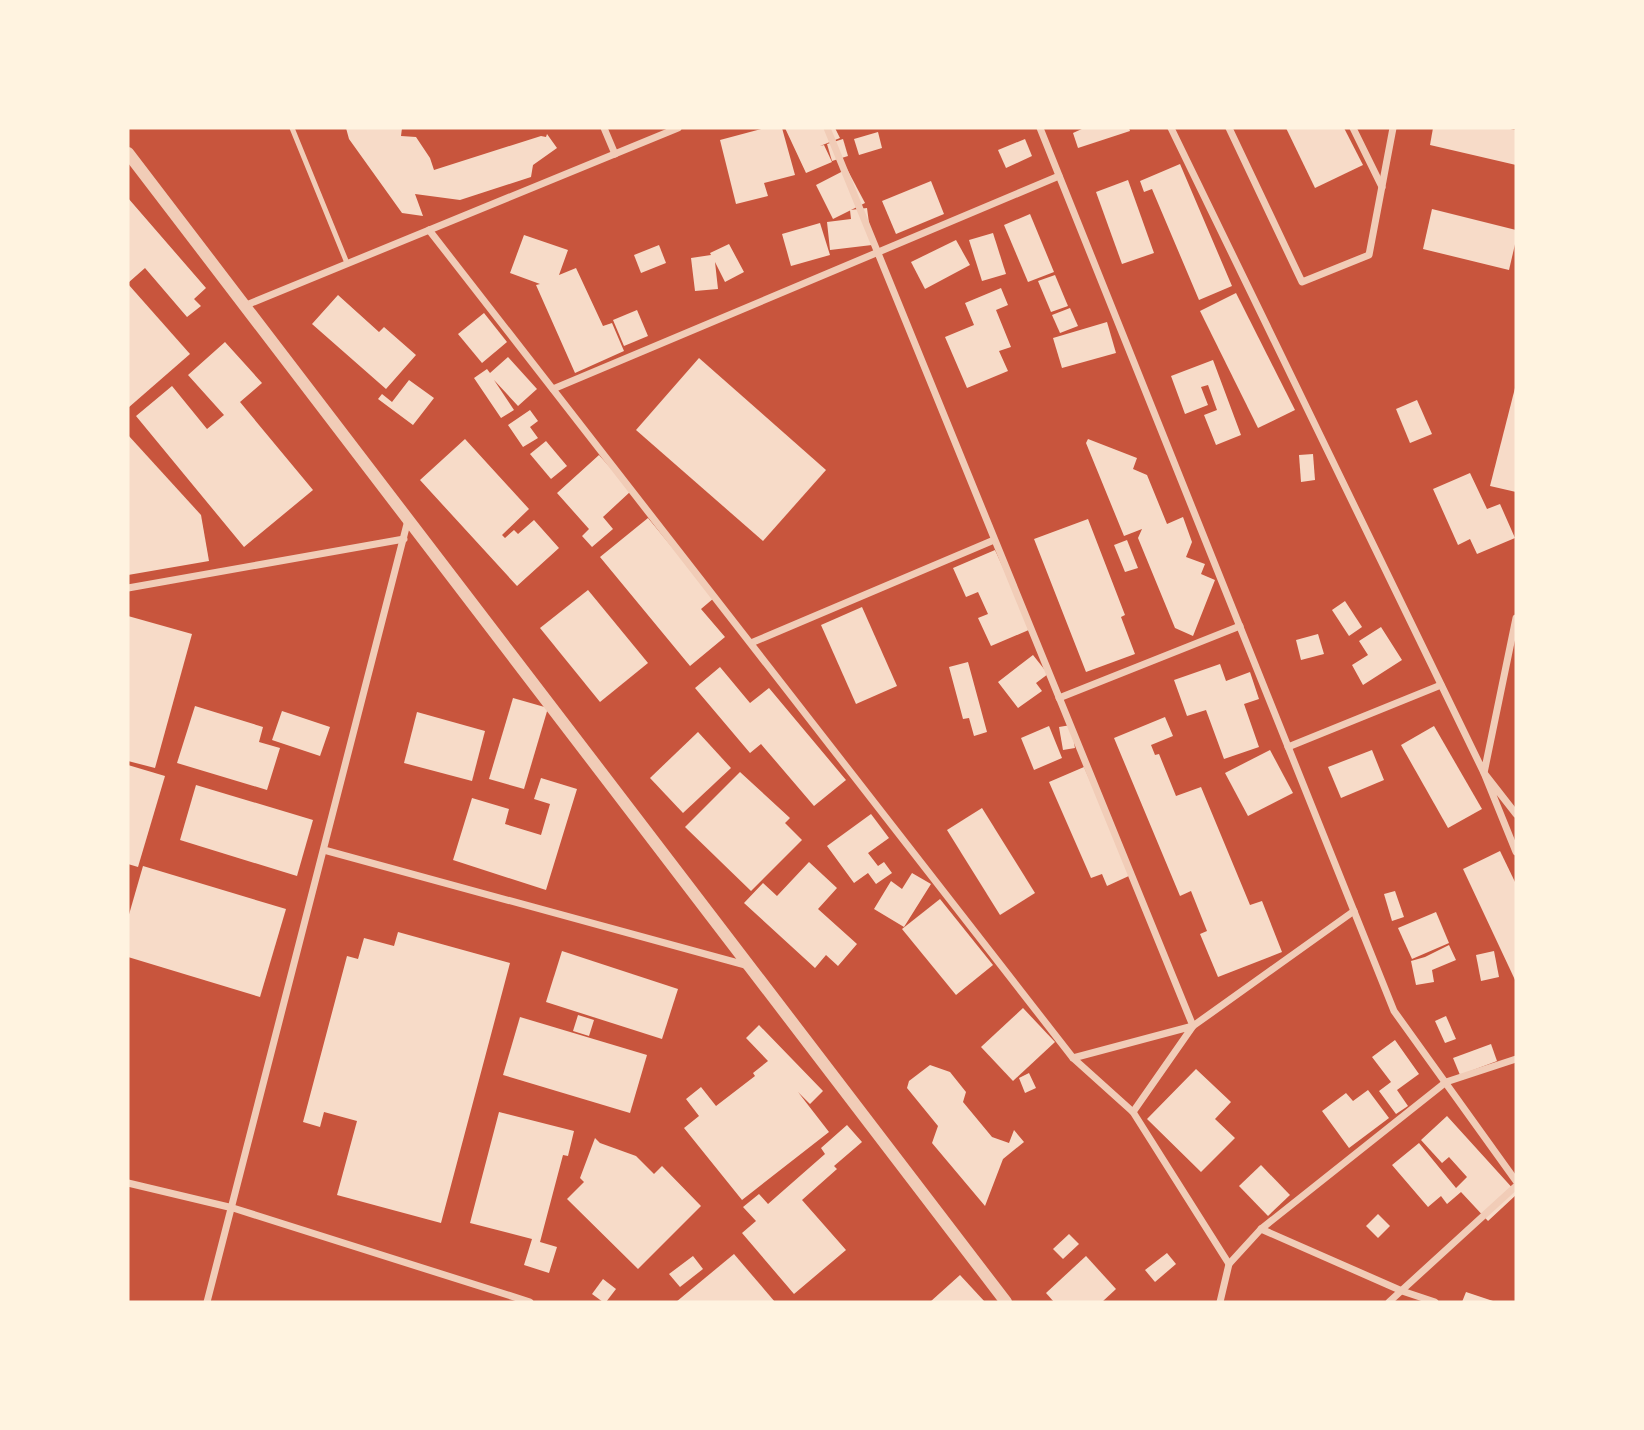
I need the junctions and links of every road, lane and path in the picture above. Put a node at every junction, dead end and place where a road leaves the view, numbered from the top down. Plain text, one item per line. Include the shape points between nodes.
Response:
1 (292, 128) edge
2 (604, 128) edge
3 (678, 128) edge
4 (827, 128) edge
5 (1040, 128) edge
6 (1171, 128) edge
7 (1229, 128) edge
8 (1353, 128) edge
9 (1394, 128) edge
10 (128, 153) edge
11 (615, 154) junction
12 (1059, 176) junction
13 (1382, 188) junction
14 (429, 230) junction
15 (878, 252) junction
16 (347, 263) junction
17 (244, 306) junction
18 (553, 389) junction
19 (409, 519) junction
20 (404, 539) junction
21 (995, 540) junction
22 (128, 588) edge
23 (1516, 618) edge
24 (1240, 626) junction
25 (751, 643) junction
26 (1441, 685) junction
27 (1059, 698) junction
28 (1288, 747) junction
29 (1484, 773) junction
30 (1516, 814) edge
31 (324, 850) junction
32 (1516, 852) edge
33 (1354, 911) junction
34 (750, 967) junction
35 (1193, 1026) junction
36 (1073, 1058) junction
37 (1516, 1059) edge
38 (1446, 1082) junction
39 (1133, 1112) junction
40 (128, 1183) edge
41 (1516, 1184) edge
42 (233, 1208) junction
43 (1261, 1229) junction
44 (1229, 1264) junction
45 (1402, 1291) junction
46 (207, 1302) edge
47 (530, 1302) edge
48 (1006, 1302) edge
49 (1220, 1302) edge
50 (1389, 1302) edge
51 (1435, 1302) edge

1 - 16 lane
2 - 11 street
3 - 11 street
4 - 15 street
5 - 12 street
6 - 26 street
7 - 13 street via 1302,282 1369,255
8 - 13 street
9 - 13 street
10 - 17 street
11 - 14 street
12 - 15 street
12 - 24 street
14 - 16 street
14 - 18 street
15 - 18 street
15 - 21 street
16 - 17 street
17 - 19 street
18 - 25 street
19 - 20 street
19 - 34 street
20 - 22 street
20 - 31 street
21 - 25 street
21 - 27 street
23 - 29 street
24 - 27 street
24 - 28 street
25 - 36 street
26 - 28 street
26 - 29 street
27 - 35 street
28 - 33 street
29 - 30 street
29 - 32 street
31 - 34 street
31 - 42 street
33 - 35 street
33 - 38 street via 1394,1011
34 - 48 street
35 - 36 street
35 - 39 street
36 - 39 street
37 - 38 street
38 - 41 street
38 - 43 street
39 - 44 street
40 - 42 street
41 - 45 street
42 - 46 street
42 - 47 street
43 - 44 street
43 - 45 street
44 - 49 street
45 - 50 street
45 - 51 street

